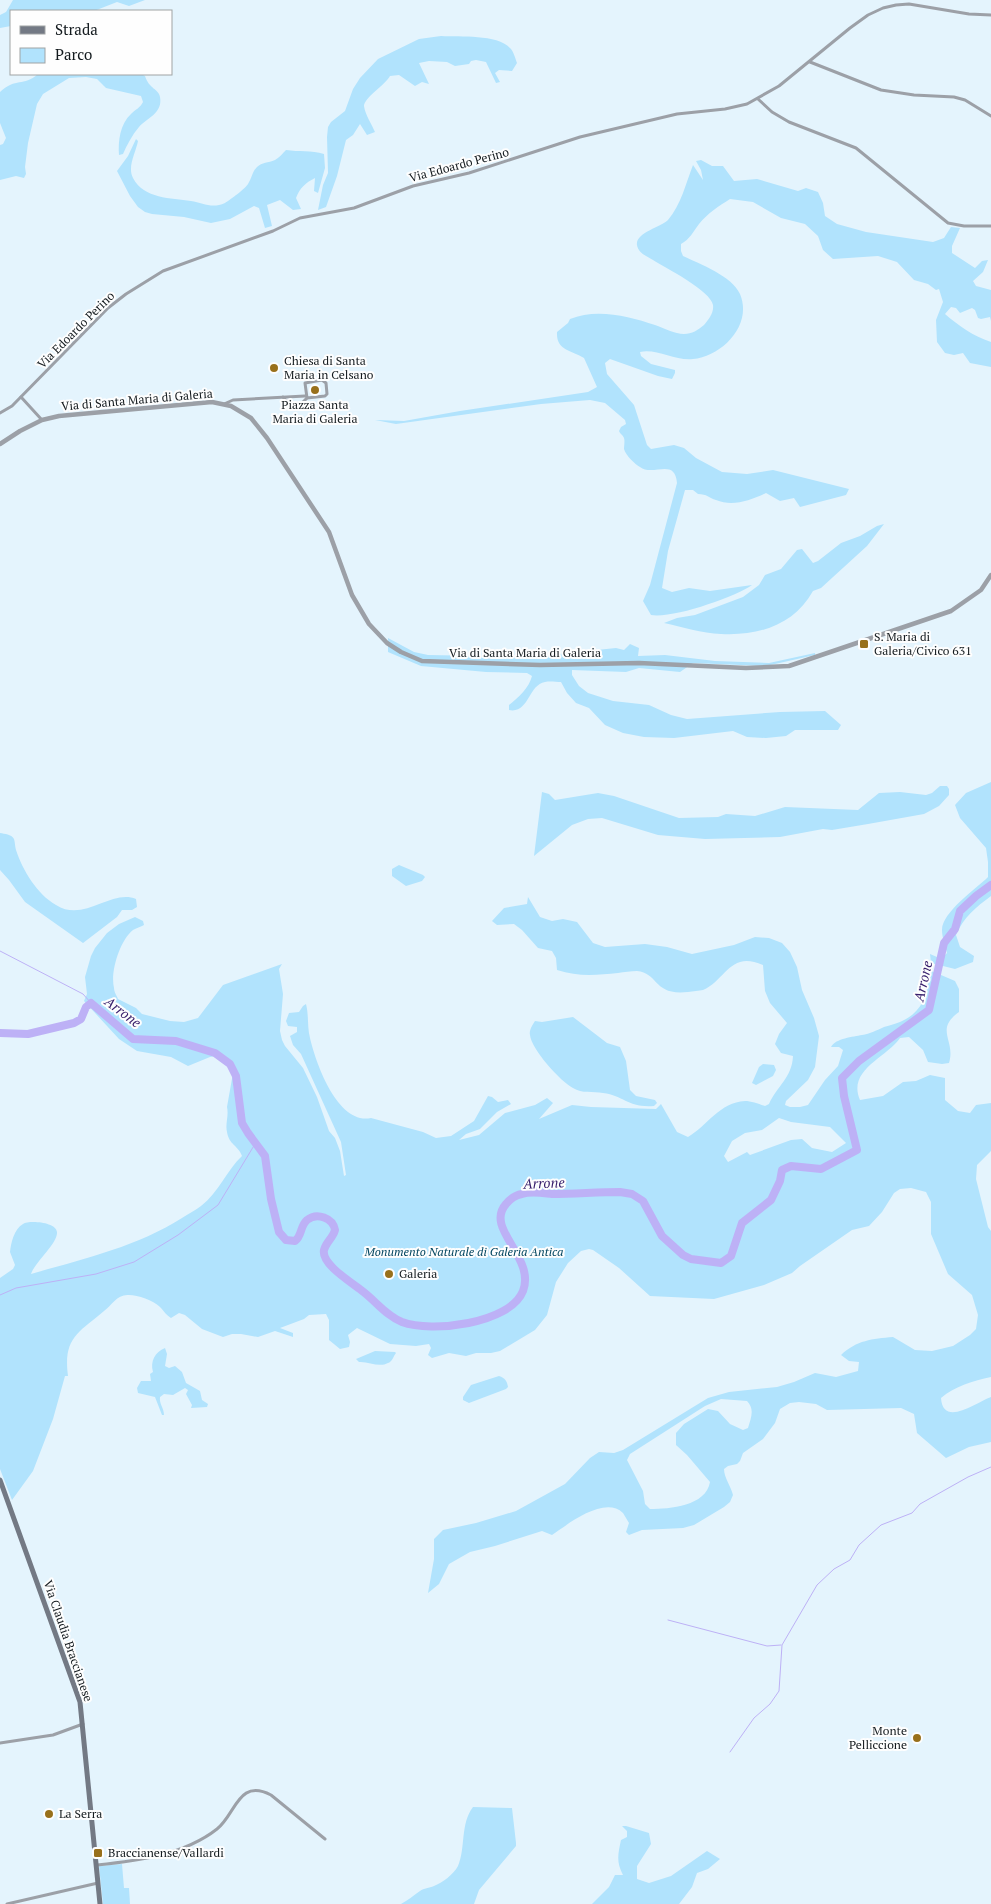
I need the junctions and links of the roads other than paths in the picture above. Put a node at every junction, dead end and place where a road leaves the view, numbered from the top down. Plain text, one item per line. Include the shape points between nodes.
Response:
1 (991, 15) edge
2 (810, 62) junction
3 (758, 100) junction
4 (991, 116) edge
5 (991, 226) edge
6 (21, 397) junction
7 (282, 397) junction
8 (306, 397) junction
9 (224, 404) junction
10 (0, 413) edge
11 (42, 420) junction
12 (0, 444) edge
13 (991, 575) edge
14 (0, 1480) edge
15 (84, 1724) junction
16 (0, 1743) edge
17 (325, 1839) dead end
18 (97, 1865) junction
19 (98, 1882) junction
20 (7, 1904) edge
21 (100, 1904) edge

1 - 2 street, Via Edoardo Perino via 908,4 890,6 868,15
2 - 3 street, Via Edoardo Perino
2 - 4 street via 881,90 954,96
3 - 5 street via 789,122 856,148 948,223
3 - 6 street, Via Edoardo Perino via 740,106 677,114 580,137 469,173 413,186 351,209 300,218 163,271 108,308
6 - 10 street, Via Edoardo Perino
6 - 11 street
7 - 8 street
7 - 8 street via 290,405 301,404
7 - 9 street via 233,400
8 - 8 street via 305,383 322,380 326,383 325,396
9 - 11 street, Via di Santa Maria di Galeria via 212,402 72,414
9 - 13 street, Via di Santa Maria di Galeria via 251,418 325,525 352,595 369,624 387,643 422,661 540,665 639,663 746,668 788,666 951,611 981,590
11 - 12 street, Via di Santa Maria di Galeria
14 - 15 main road, Via Claudia Braccianese via 78,1694
15 - 16 street via 53,1735
15 - 18 main road, Via Claudia Braccianese
17 - 18 street via 271,1796 255,1790 241,1797 222,1824 198,1840 152,1857
18 - 19 main road, Via Claudia Braccianese
19 - 20 street
19 - 21 main road, Via Claudia Braccianese

